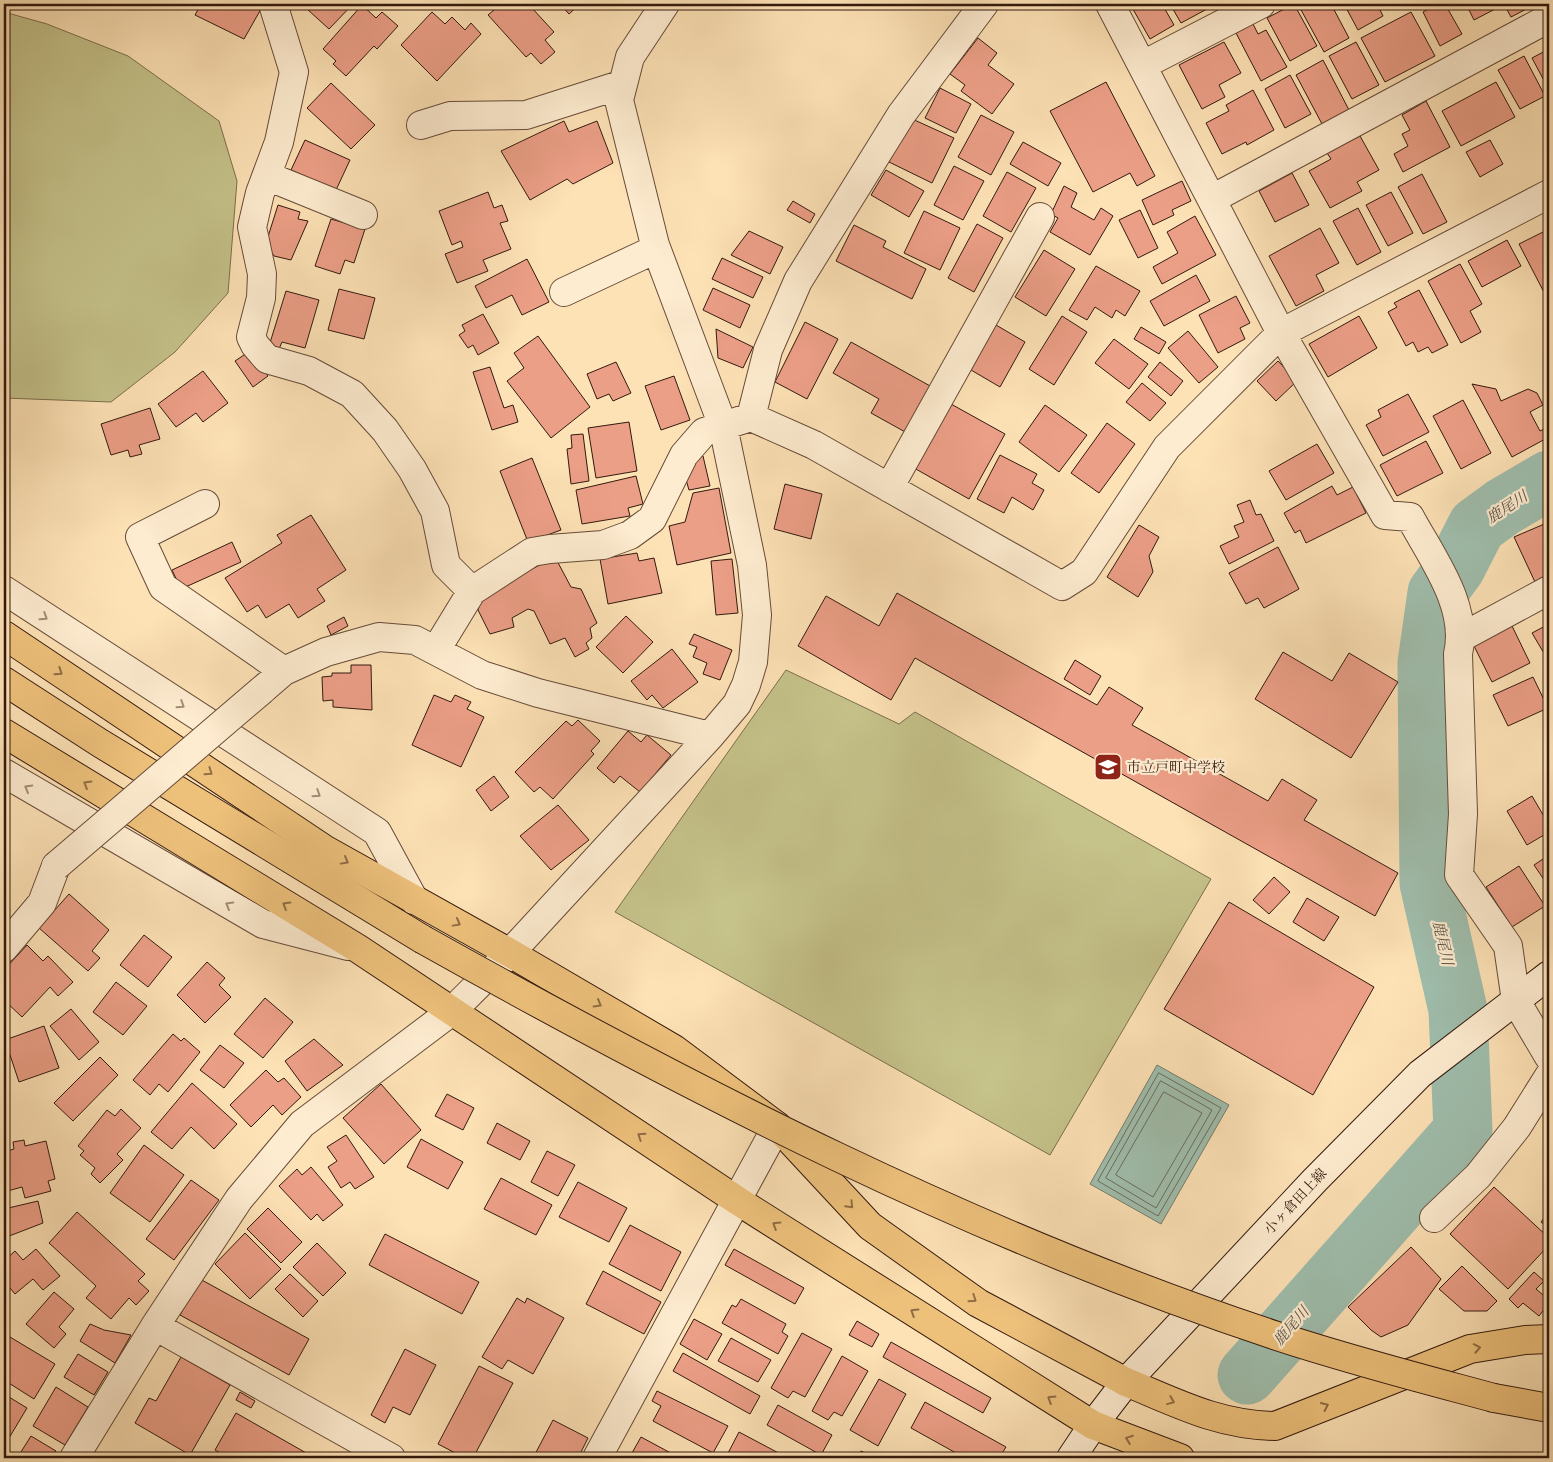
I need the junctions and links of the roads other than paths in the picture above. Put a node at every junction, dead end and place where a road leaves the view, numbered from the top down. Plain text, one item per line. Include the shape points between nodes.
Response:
1 (273, 4) edge
2 (665, 4) edge
3 (984, 4) edge
4 (1110, 4) edge
5 (1261, 4) edge
6 (1549, 18) edge
7 (1143, 65) junction
8 (623, 84) junction
9 (421, 125) dead end
10 (267, 176) junction
11 (1549, 194) edge
12 (1212, 199) junction
13 (363, 215) dead end
14 (1040, 217) dead end
15 (656, 249) junction
16 (564, 292) dead end
17 (1281, 333) junction
18 (751, 418) junction
19 (723, 426) junction
20 (889, 488) junction
21 (205, 504) dead end
22 (4, 590) edge
23 (1549, 590) edge
24 (472, 591) junction
25 (4, 636) edge
26 (1462, 637) junction
27 (436, 650) junction
28 (284, 670) junction
29 (4, 681) edge
30 (4, 732) edge
31 (710, 736) junction
32 (4, 773) edge
33 (414, 900) junction
34 (4, 948) edge
35 (357, 948) junction
36 (510, 953) junction
37 (1549, 975) edge
38 (1516, 1001) junction
39 (452, 1011) junction
40 (1549, 1057) edge
41 (1549, 1076) edge
42 (778, 1126) junction
43 (738, 1201) junction
44 (1434, 1218) dead end
45 (155, 1326) junction
46 (1549, 1339) edge
47 (1126, 1382) junction
48 (1549, 1408) edge
49 (1092, 1425) junction
50 (74, 1458) edge
51 (391, 1458) edge
52 (597, 1458) edge
53 (1071, 1458) edge
54 (1180, 1458) edge

1 - 10 street via 294,72 280,142
2 - 8 street via 630,57
3 - 18 street via 901,115 798,281 768,350
4 - 7 street
5 - 7 street
6 - 12 street
7 - 12 street
8 - 9 street via 526,116 450,116
8 - 15 street via 619,100
10 - 13 street
10 - 24 street via 252,227 262,274 261,298 251,337 267,360 309,371 352,394 386,430 435,511 446,565
11 - 17 street
12 - 17 street
14 - 20 street
15 - 16 street
15 - 19 street
17 - 20 street via 1167,447 1084,572 1062,586
17 - 26 street via 1385,515 1410,517 1455,602
18 - 19 street
18 - 20 street via 814,445
19 - 24 street via 704,432 689,449 652,519 630,535 604,545 532,552
19 - 31 street via 752,565 757,615 753,662 746,685 737,704
21 - 28 street via 140,538 163,587
22 -> 33 street via 377,832
23 - 26 street
24 - 27 street
25 -> 33 main road via 324,849
26 - 38 street via 1458,654 1463,814 1459,875 1508,946
27 - 28 street via 415,640 379,637 326,652
27 - 31 street via 482,675 538,693
28 - 34 street, bridge via 56,866 42,904
29 - 48 main road, bridge via 422,939 723,1103 909,1191 1083,1265 1272,1334 1494,1398
35 -> 30 main road
31 - 36 street
35 -> 32 street via 263,924
33 -> 36 main road
35 - 39 main road
36 - 39 street
36 -> 42 main road via 674,1049
37 - 38 street, 小ヶ倉田上線
38 - 40 street
38 - 47 street, 小ヶ倉田上線 via 1420,1074 1315,1180
43 -> 39 main road
39 - 45 street via 302,1124 239,1199
41 - 44 street via 1512,1134 1478,1176
42 - 43 street
42 -> 47 main road via 870,1226 978,1303
49 -> 43 main road
43 - 52 street
45 - 50 street
45 - 51 street
47 -> 46 main road via 1213,1418 1247,1426 1275,1426 1470,1348
47 - 49 street, 小ヶ倉田上線
49 - 53 street, 小ヶ倉田上線
54 -> 49 main road

